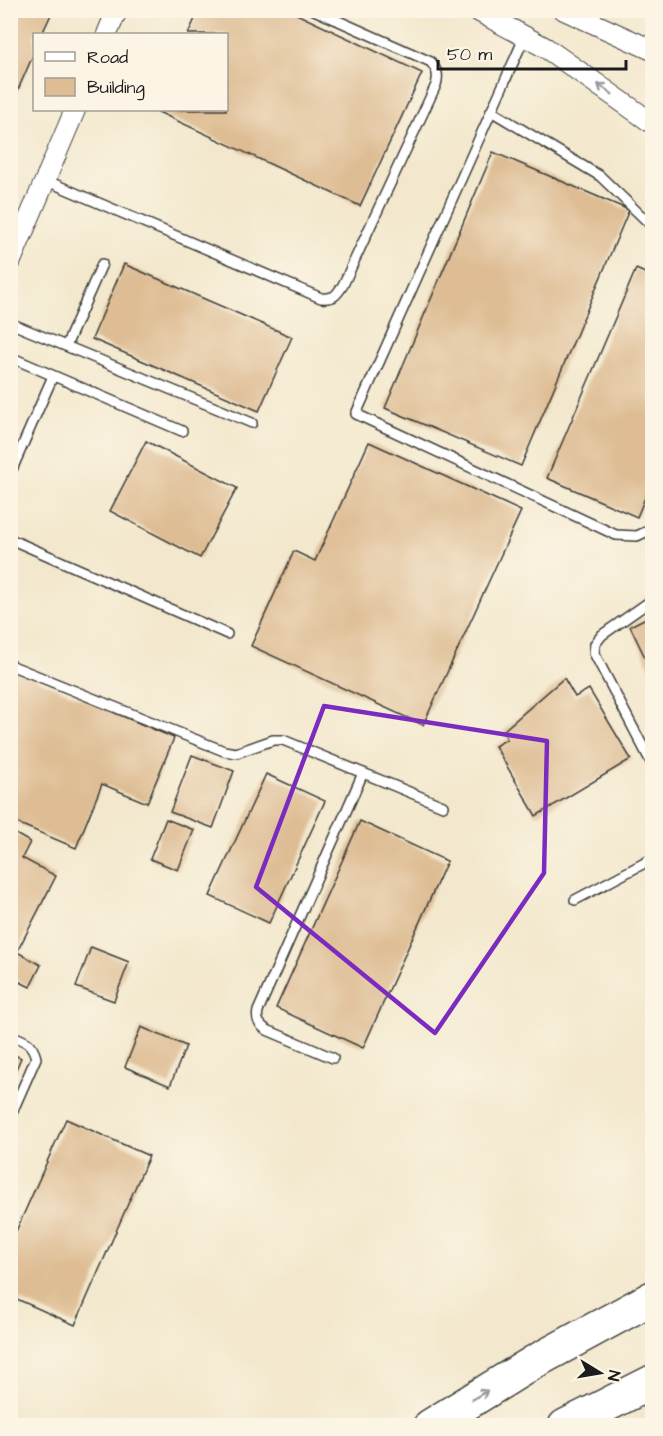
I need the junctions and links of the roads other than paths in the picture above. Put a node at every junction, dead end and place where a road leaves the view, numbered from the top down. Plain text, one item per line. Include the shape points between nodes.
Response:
1 (117, 10) edge
2 (314, 10) edge
3 (476, 10) edge
4 (564, 10) edge
5 (107, 33) edge
6 (525, 36) junction
7 (652, 50) edge
8 (75, 111) edge
9 (491, 111) junction
10 (652, 123) edge
11 (45, 180) junction
12 (652, 226) edge
13 (10, 263) edge
14 (102, 264) dead end
15 (10, 323) edge
16 (66, 346) junction
17 (10, 357) edge
18 (52, 376) junction
19 (252, 423) dead end
20 (182, 431) dead end
21 (10, 474) edge
22 (652, 529) edge
23 (10, 540) edge
24 (652, 600) edge
25 (227, 634) dead end
26 (10, 665) edge
27 (652, 764) edge
28 (363, 773) junction
29 (443, 806) dead end
30 (652, 859) edge
31 (575, 900) dead end
32 (10, 1035) edge
33 (333, 1058) dead end
34 (10, 1118) edge
35 (652, 1298) edge
36 (652, 1382) edge
37 (430, 1425) edge
38 (565, 1425) edge

1 - 5 street
2 - 11 lane via 431,62 438,77 336,295 321,298
3 - 6 street
4 - 7 street
6 - 9 lane
10 -> 6 street
8 - 11 street
9 - 12 lane via 600,176
9 - 22 lane via 356,414 616,535 638,536
11 - 13 street
14 - 16 lane
15 - 16 lane
16 - 19 lane
17 - 18 lane
18 - 20 lane
18 - 21 lane
23 - 25 lane
24 - 27 lane via 602,636 594,653
26 - 28 lane via 224,751 236,753 283,740
28 - 29 lane
28 - 33 lane via 257,1017 262,1027
30 - 31 lane
32 - 34 lane via 24,1040 34,1049 36,1058
37 -> 35 highway via 534,1362
36 - 38 highway

